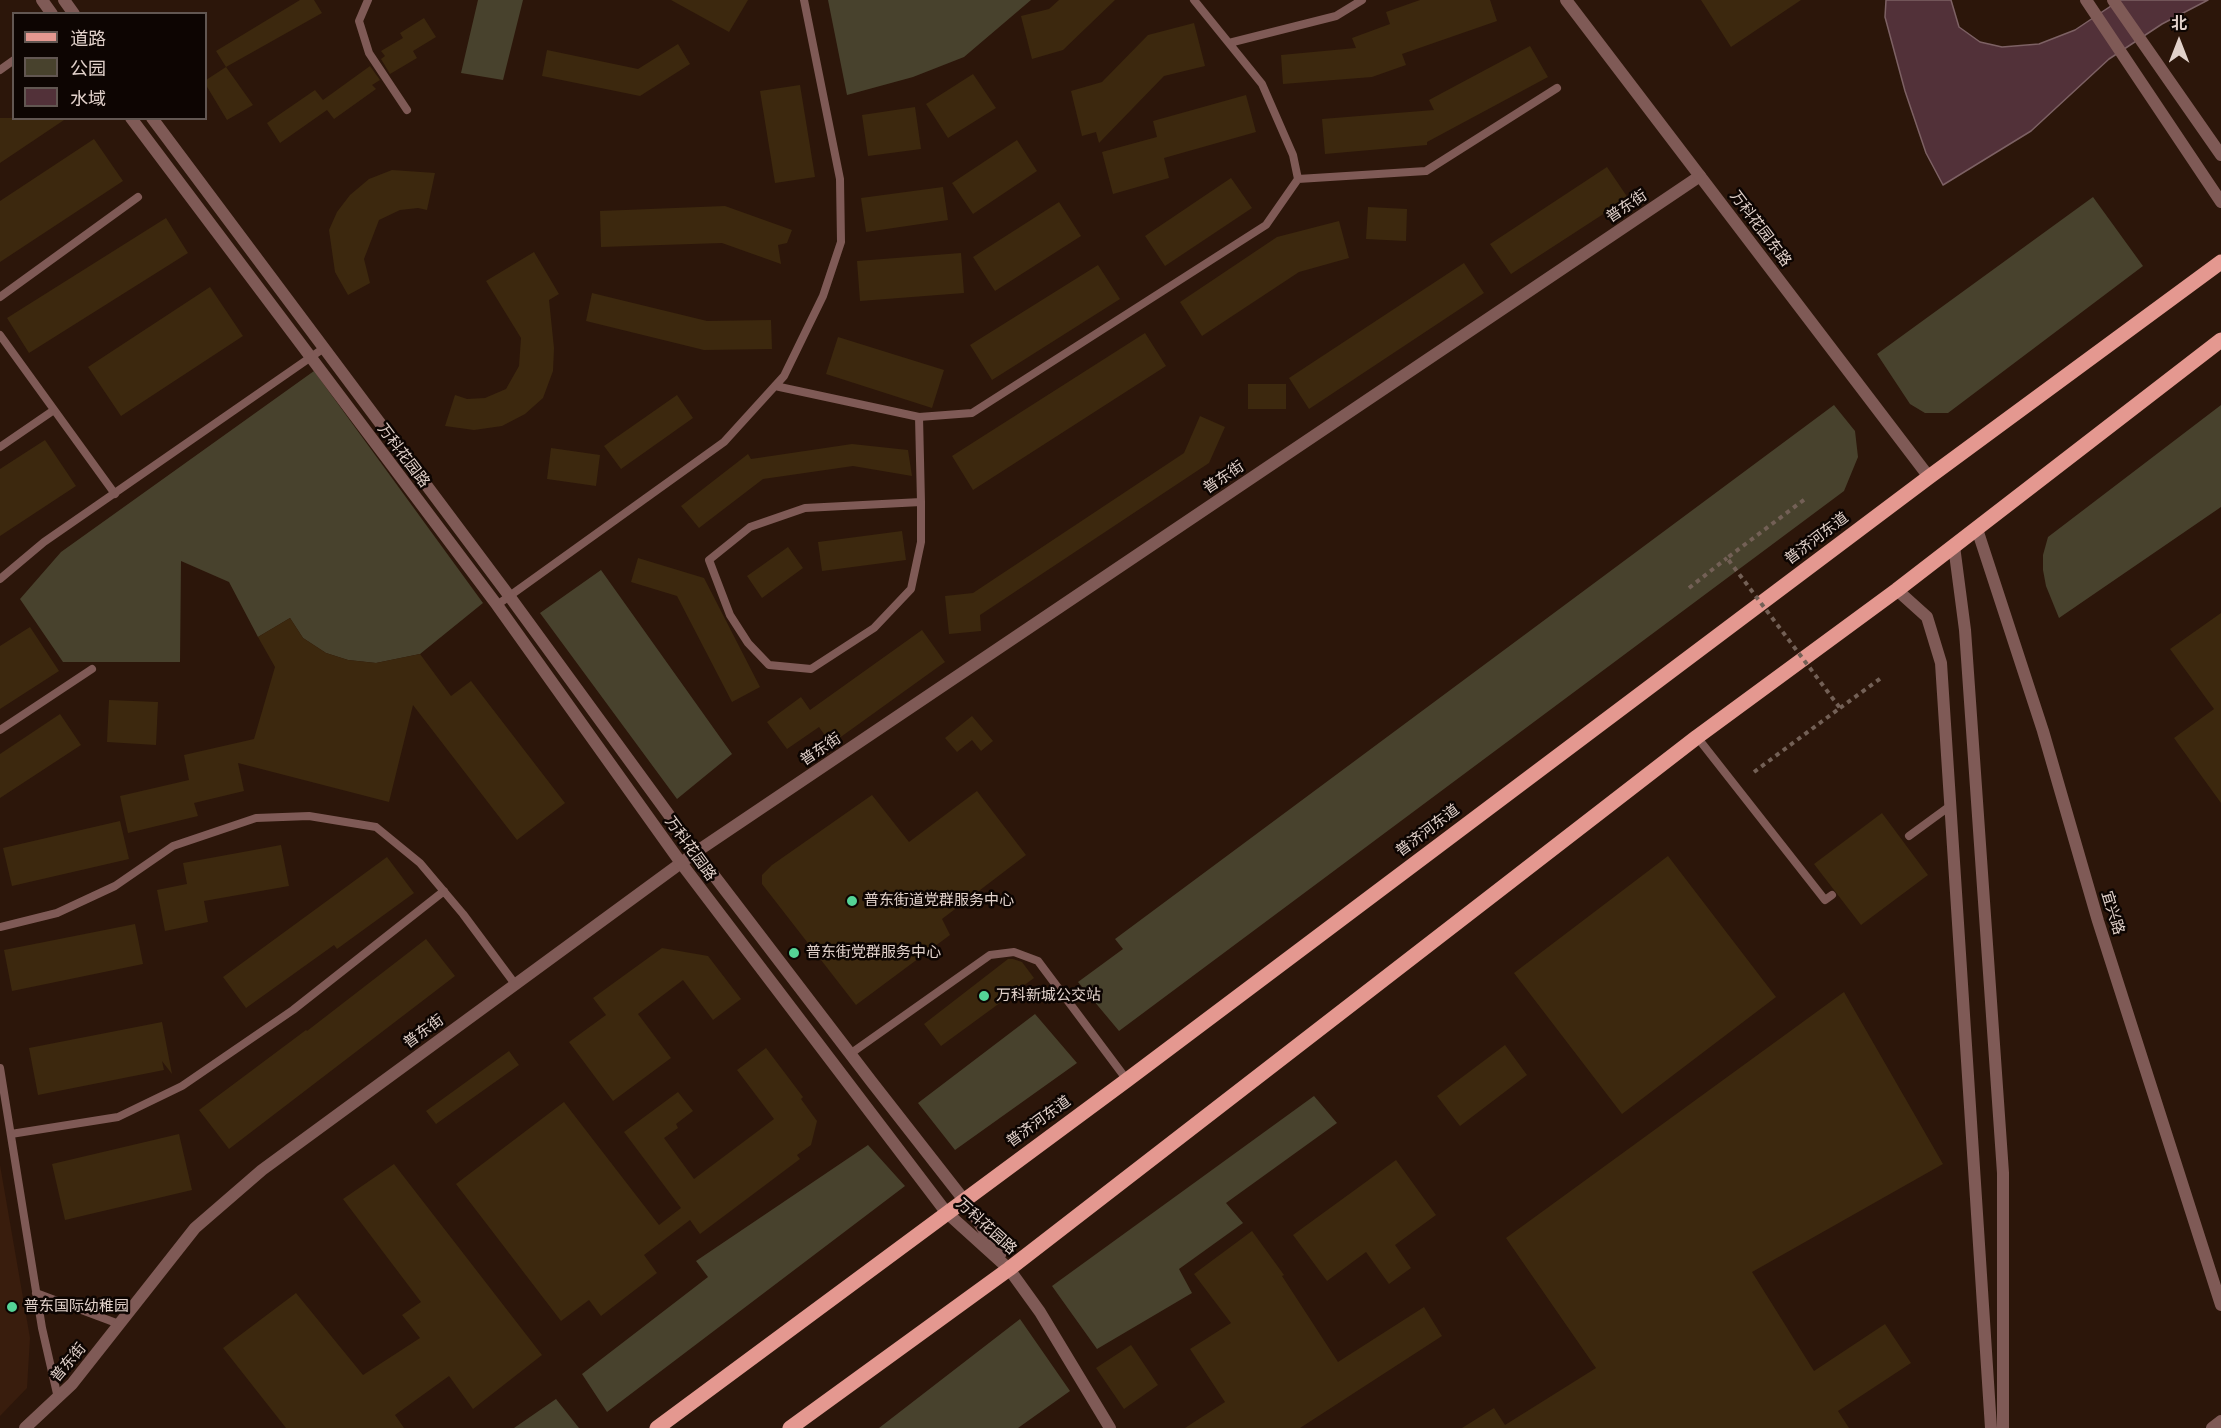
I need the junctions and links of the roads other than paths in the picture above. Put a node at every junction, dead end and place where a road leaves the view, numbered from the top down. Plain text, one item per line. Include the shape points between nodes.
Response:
1 (368, 0) edge
2 (804, 0) edge
3 (1194, 0) edge
4 (1362, 0) edge
5 (1566, 0) edge
6 (2113, 0) edge
7 (2087, 2) edge
8 (1229, 43) junction
9 (1557, 88) dead end
10 (407, 110) dead end
11 (132, 120) edge
12 (153, 120) edge
13 (2221, 155) edge
14 (1700, 176) junction
15 (1298, 179) junction
16 (138, 197) dead end
17 (2221, 202) edge
18 (2221, 262) edge
19 (0, 297) edge
20 (0, 335) edge
21 (2221, 340) edge
22 (324, 348) junction
23 (311, 358) junction
24 (775, 386) junction
25 (54, 410) junction
26 (919, 417) junction
27 (0, 447) edge
28 (1929, 477) junction
29 (115, 494) junction
30 (921, 502) junction
31 (1977, 529) junction
32 (1954, 546) junction
33 (0, 579) edge
34 (1897, 590) junction
35 (510, 597) junction
36 (497, 605) junction
37 (92, 669) dead end
38 (0, 730) edge
39 (1697, 737) junction
40 (1950, 806) junction
41 (1909, 836) dead end
42 (696, 852) junction
43 (681, 863) junction
44 (444, 891) junction
45 (1832, 895) dead end
46 (0, 927) edge
47 (515, 984) junction
48 (850, 1054) junction
49 (835, 1066) junction
50 (0, 1068) edge
51 (1127, 1080) junction
52 (11, 1134) junction
53 (964, 1200) junction
54 (946, 1212) junction
55 (1009, 1269) junction
56 (36, 1293) junction
57 (2221, 1305) edge
58 (119, 1324) junction
59 (58, 1398) junction
60 (2221, 1421) edge
61 (25, 1428) edge
62 (657, 1428) edge
63 (790, 1428) edge
64 (1110, 1428) edge
65 (1991, 1428) edge
66 (2003, 1428) edge
67 (2212, 1428) edge

1 - 10 lane via 359,21 369,53
2 - 24 lane via 840,179 842,242 823,297 784,376
3 - 8 lane
4 - 8 lane via 1336,16
5 - 14 street, 万科花园东路
6 - 13 street
7 - 17 street
8 - 15 lane via 1262,84 1293,155
9 - 15 lane via 1425,171
11 - 23 street, 万科花园路
12 - 22 street, 万科花园路
14 - 28 street, 万科花园东路
14 - 42 street, 普东街
15 - 26 lane via 1266,225 972,413
16 - 19 lane
18 - 28 main road, 普济河东道
20 - 25 lane
21 - 31 main road
22 - 23 lane
22 - 35 street, 万科花园路
23 - 29 lane
23 - 36 street, 万科花园路
24 - 26 lane
24 - 35 lane via 724,442
25 - 27 lane
25 - 29 lane
26 - 30 lane
28 - 51 main road, 普济河东道
29 - 33 lane via 44,542
30 - 30 lane via 921,542 911,589 874,628 811,669 769,665 748,643 730,615 709,560 750,526 805,508
31 - 32 main road
31 - 57 street, 宜兴路
32 - 34 main road
32 - 66 street via 1965,630 2003,1173
34 - 39 main road
34 - 40 street via 1927,616 1941,663
35 - 36 lane
35 - 42 street, 万科花园路
36 - 43 street, 万科花园路
37 - 38 lane
39 - 45 lane via 1825,900
39 - 55 main road
40 - 41 lane
40 - 65 street
42 - 43 street, 普东街
42 - 48 street, 万科花园路
43 - 47 street, 普东街
43 - 49 street, 万科花园路
44 - 46 lane via 420,863 376,827 309,816 256,818 173,846 115,886 57,913
44 - 47 lane
44 - 52 lane via 293,1010 182,1086 118,1117
47 - 58 street, 普东街 via 237,1191 195,1228
48 - 49 street
48 - 51 lane via 990,955 1014,952 1038,961
48 - 53 street, 万科花园路
49 - 54 street, 万科花园路
50 - 52 lane
51 - 53 main road, 普济河东道
52 - 56 lane
53 - 54 main road, 普济河东道
53 - 55 street, 万科花园路
54 - 55 street, 万科花园路
54 - 62 main road, 普济河东道
55 - 63 main road
55 - 64 street via 1040,1312
56 - 58 lane
56 - 59 lane
58 - 59 street, 普东街
59 - 61 street, 普东街
60 - 67 street

